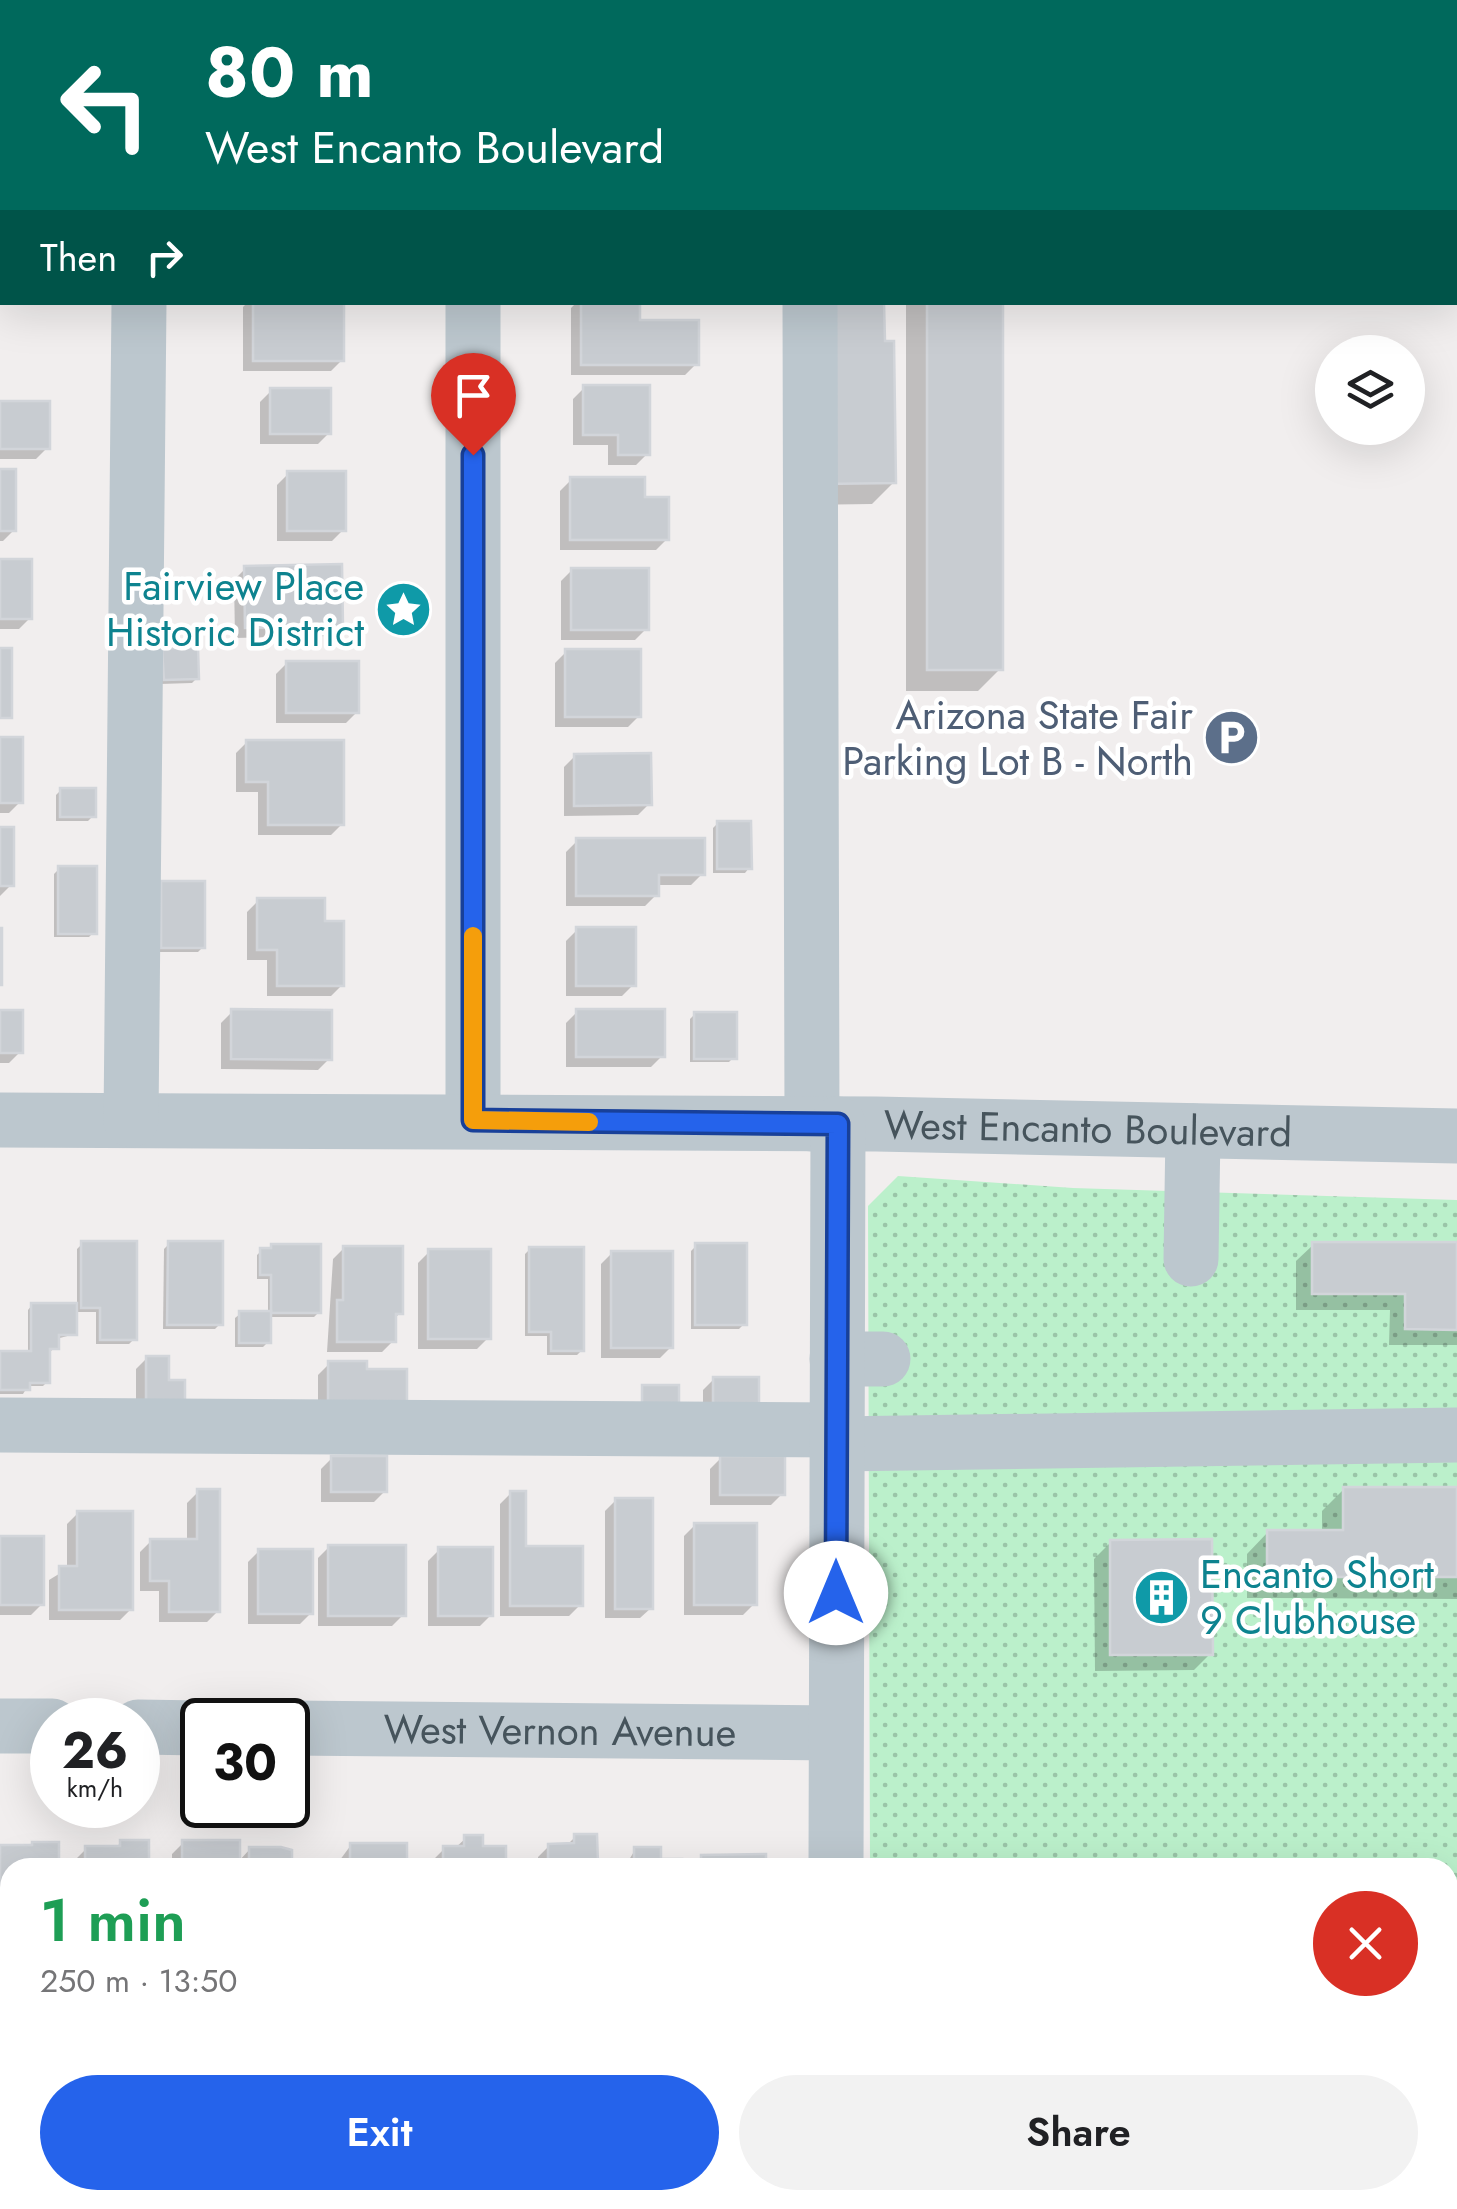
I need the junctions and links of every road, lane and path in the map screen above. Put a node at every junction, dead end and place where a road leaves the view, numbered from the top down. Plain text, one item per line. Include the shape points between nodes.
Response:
1 (139, 305) edge
2 (473, 305) edge
3 (810, 305) edge
4 (0, 1120) edge
5 (131, 1120) junction
6 (473, 1120) junction
7 (825, 1124) junction
8 (1193, 1131) junction
9 (1457, 1136) edge
10 (1190, 1259) dead end
11 (0, 1425) edge
12 (1457, 1435) edge
13 (837, 1437) junction
14 (0, 1726) edge
15 (30, 1726) edge
16 (310, 1728) edge
17 (835, 1733) junction
18 (836, 1858) edge

1 - 5 street
2 - 6 street
3 - 7 street
4 - 5 street, West Encanto Boulevard
5 - 6 street, West Encanto Boulevard
6 - 7 street, West Encanto Boulevard
7 - 8 street, West Encanto Boulevard
7 - 13 street via 860,1359
8 - 9 street, West Encanto Boulevard
8 - 10 street
11 - 13 street
12 - 13 street
13 - 17 street
14 - 15 street
16 - 17 street, West Vernon Avenue
17 - 18 street

